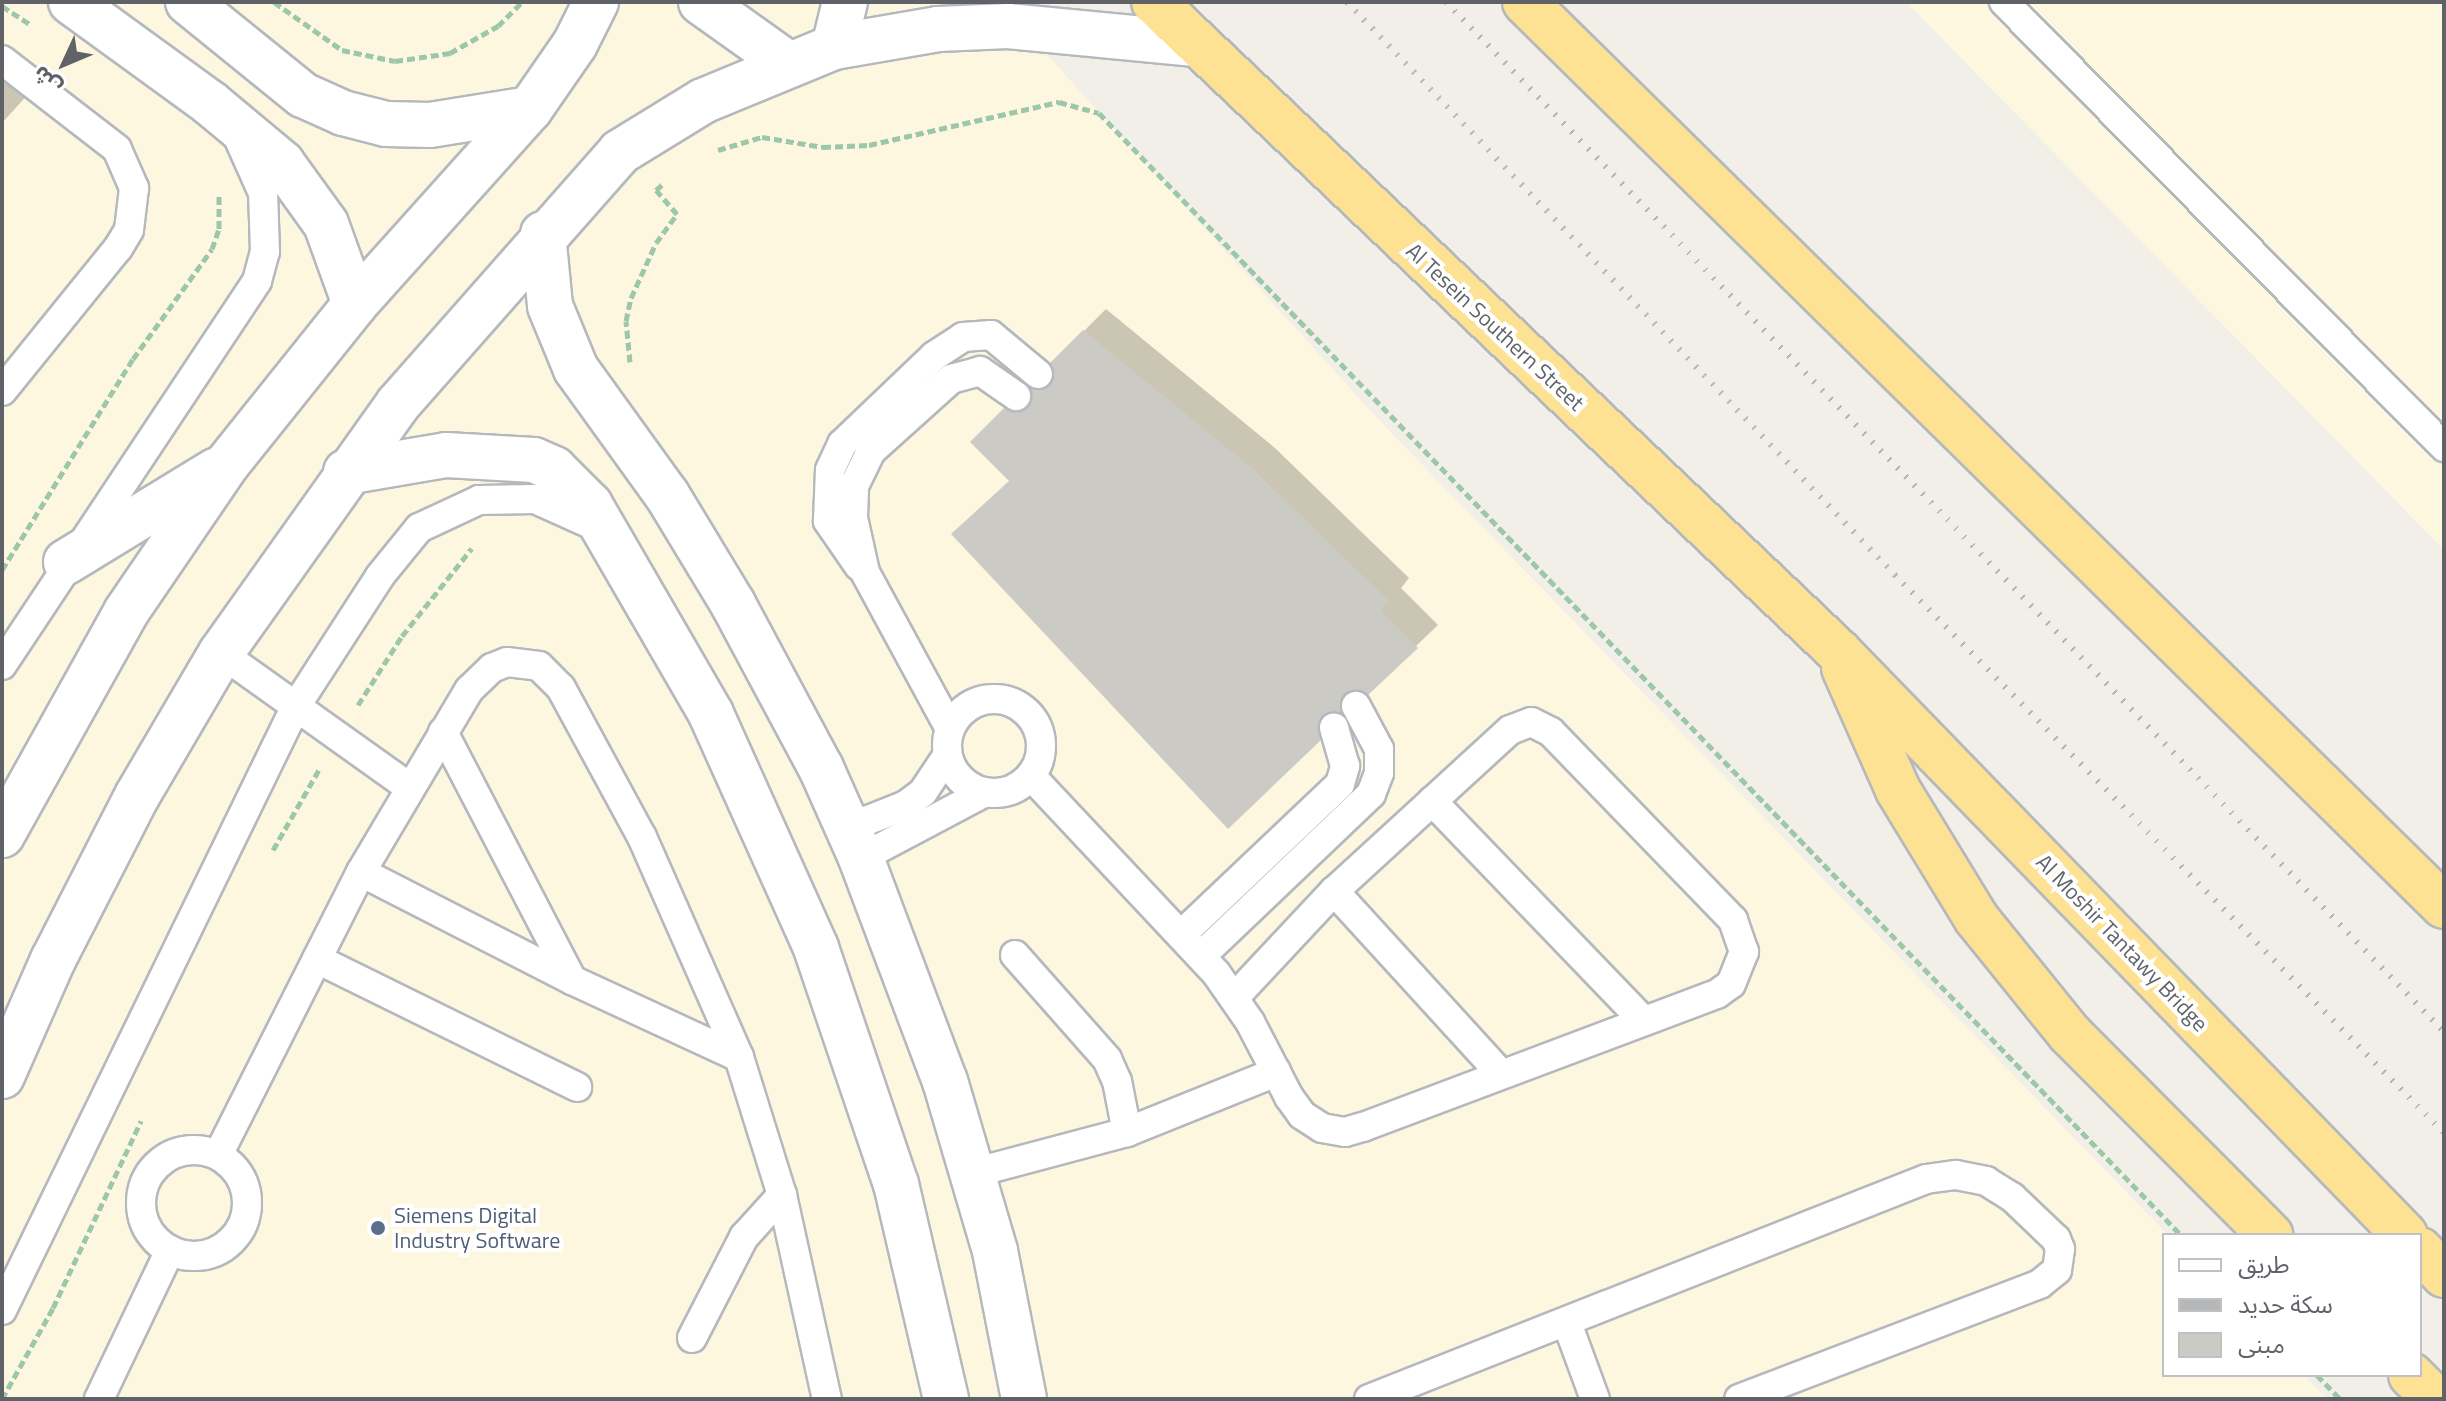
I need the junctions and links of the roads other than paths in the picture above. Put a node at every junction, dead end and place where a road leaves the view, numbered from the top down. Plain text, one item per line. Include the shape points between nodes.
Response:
1 (71, 2) edge
2 (188, 2) edge
3 (596, 2) edge
4 (701, 2) edge
5 (845, 2) edge
6 (1154, 2) edge
7 (1525, 2) edge
8 (2004, 2) edge
9 (1195, 44) junction
10 (834, 47) junction
11 (2, 60) edge
12 (788, 64) junction
13 (210, 103) junction
14 (530, 109) junction
15 (543, 234) junction
16 (355, 304) junction
17 (1038, 374) dead end
18 (2, 391) edge
19 (1016, 396) dead end
20 (2444, 447) edge
21 (227, 464) junction
22 (346, 472) junction
23 (608, 538) junction
24 (66, 562) junction
25 (865, 572) junction
26 (1838, 651) junction
27 (221, 653) junction
28 (2, 665) edge
29 (296, 706) junction
30 (1356, 706) dead end
31 (949, 727) junction
32 (1334, 728) dead end
33 (443, 732) junction
34 (947, 756) junction
35 (1031, 776) junction
36 (409, 787) junction
37 (985, 792) junction
38 (1432, 801) junction
39 (2, 835) edge
40 (853, 840) junction
41 (361, 872) junction
42 (1334, 891) junction
43 (2444, 906) edge
44 (1181, 935) junction
45 (1015, 955) dead end
46 (1201, 956) junction
47 (317, 959) junction
48 (572, 980) junction
49 (1234, 998) junction
50 (1642, 1019) junction
51 (739, 1057) junction
52 (1276, 1072) junction
53 (1501, 1074) junction
54 (2, 1076) edge
55 (577, 1087) dead end
56 (1127, 1132) junction
57 (218, 1155) junction
58 (973, 1173) junction
59 (782, 1195) junction
60 (2268, 1233) edge
61 (2403, 1233) edge
62 (170, 1250) junction
63 (2422, 1252) edge
64 (2444, 1275) edge
65 (2, 1310) edge
66 (1567, 1323) junction
67 (692, 1338) dead end
68 (2413, 1377) edge
69 (99, 1399) edge
70 (827, 1399) edge
71 (946, 1399) edge
72 (1024, 1399) edge
73 (1369, 1399) edge
74 (1595, 1399) edge
75 (1739, 1399) edge
76 (2435, 1399) edge

1 - 13 street
2 - 14 street via 303,95 343,113 386,124 430,125
3 - 14 street via 575,44
4 - 12 street
5 - 10 street
6 - 9 highway, Al Tesein Southern Street
7 - 43 highway
8 - 20 lane
9 - 10 street via 1008,26 938,29
9 - 26 highway, Al Tesein Southern Street
10 - 12 street
11 - 18 lane via 102,134 123,158 134,188 129,230 118,248
12 - 15 street via 703,101 620,152
13 - 16 street via 282,163 306,193 326,224
13 - 24 lane via 238,136 263,193 265,252 257,281
14 - 16 street
15 - 22 street
15 - 40 street via 550,306 576,369 667,495 733,604
16 - 21 street
17 - 25 lane via 991,335 963,337 934,356 842,444 830,470 828,521
19 - 25 lane via 990,375 965,372 871,451 854,486 852,507
21 - 24 street
21 - 39 street via 126,612
22 - 23 street via 446,455 534,460 572,486
22 - 27 street
23 - 29 lane via 587,520 535,499 479,500 437,515 419,528 380,576
23 - 71 street via 711,714 816,948 896,1184
24 - 28 lane
25 - 31 lane
26 - 60 highway via 1898,790 1976,918 2070,1034
26 - 61 highway, Al Moshir Tantawy Bridge
27 - 29 lane
27 - 54 street via 137,796 53,960
29 - 36 lane
29 - 65 lane
30 - 46 lane via 1379,749 1379,773 1371,794
31 - 34 lane
31 - 35 lane via 961,710 978,701 999,698 1017,705 1033,718 1040,737 1040,758
32 - 44 lane via 1345,766 1340,784
33 - 36 lane
33 - 48 lane
33 - 51 lane via 469,690 492,668 523,661 552,675 642,837
34 - 37 lane via 955,773
34 - 40 lane via 923,792 866,821
35 - 37 lane via 1018,787
35 - 44 lane
36 - 41 lane
37 - 40 lane
38 - 42 lane
38 - 50 lane
38 - 50 lane via 1520,724 1542,725 1562,743 1742,935 1740,969 1731,984 1717,994
40 - 58 street via 907,971
41 - 47 lane
41 - 48 lane
42 - 49 lane
42 - 53 lane
44 - 46 lane
45 - 56 lane via 1107,1059
46 - 49 lane
47 - 55 lane
47 - 57 lane
48 - 51 lane
49 - 52 lane
50 - 53 lane
51 - 59 lane
52 - 53 lane via 1302,1115 1322,1128 1345,1132
52 - 56 lane
56 - 58 lane
57 - 62 lane via 182,1151 151,1170 141,1205 145,1224
57 - 62 lane via 245,1186 248,1208 242,1227 229,1244 211,1254 190,1256
58 - 72 street via 995,1251
59 - 67 lane via 744,1237
59 - 70 lane
62 - 69 lane
63 - 64 highway
66 - 73 lane
66 - 74 lane
66 - 75 lane via 1941,1176 1972,1177 2000,1188 2056,1239 2057,1270 2040,1284
68 - 76 highway

